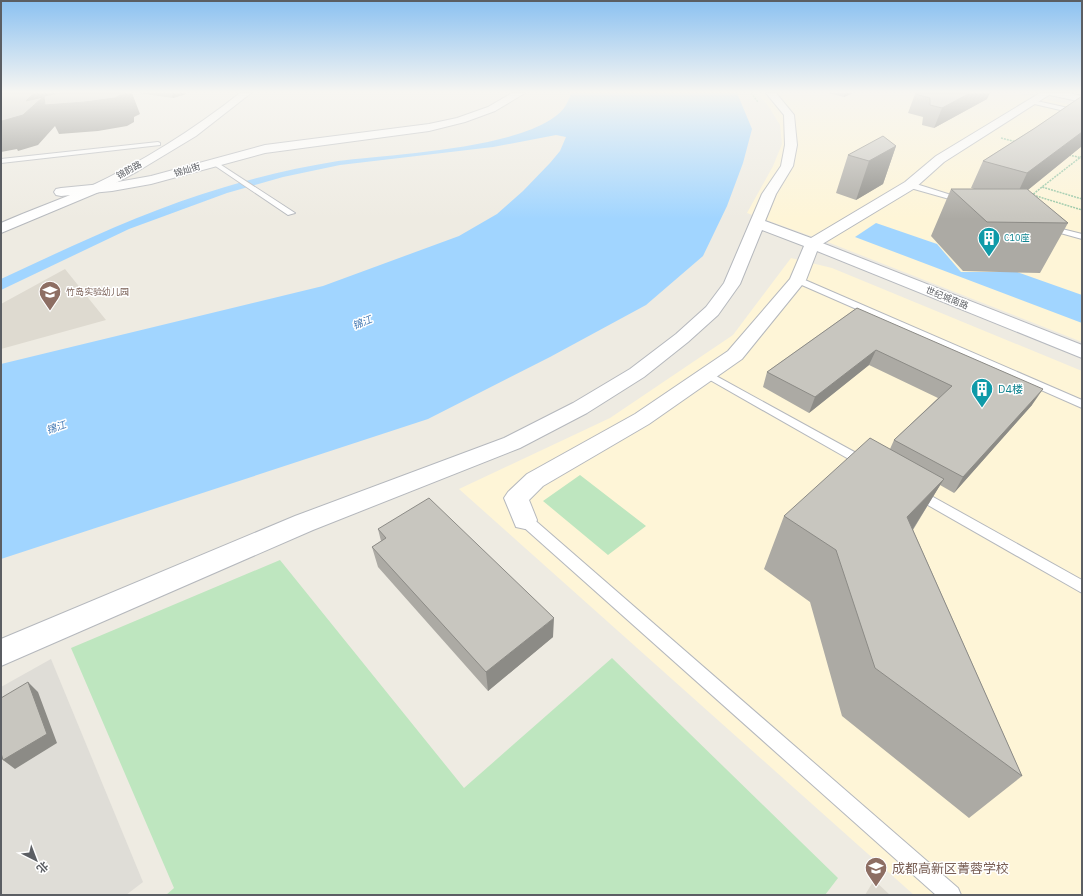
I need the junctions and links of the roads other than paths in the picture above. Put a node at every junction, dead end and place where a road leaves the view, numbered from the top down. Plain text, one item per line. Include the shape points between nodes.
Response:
1 (176, 135) edge
2 (190, 135) edge
3 (373, 135) edge
4 (791, 135) edge
5 (978, 135) edge
6 (158, 144) junction
7 (1, 162) edge
8 (213, 162) junction
9 (910, 185) junction
10 (94, 189) junction
11 (61, 192) junction
12 (972, 203) edge
13 (291, 213) dead end
14 (1, 219) edge
15 (758, 223) junction
16 (1042, 225) edge
17 (1, 229) edge
18 (1082, 237) edge
19 (812, 244) junction
20 (798, 280) junction
21 (1082, 352) edge
22 (708, 374) junction
23 (1082, 404) edge
24 (874, 468) edge
25 (909, 488) edge
26 (525, 520) joint
27 (1082, 587) edge
28 (1, 653) edge
29 (951, 895) edge

1 - 6 street, 锦韵路
2 - 10 street, 锦韵路
3 - 8 street, 锦灿街 via 266,149
4 - 15 street via 792,145 787,166 769,194
5 - 9 street via 940,159
6 - 7 lane
6 - 11 street, 锦韵路 via 106,172
8 - 10 street, 锦灿街 via 162,178
8 - 13 lane
9 - 12 lane
9 - 19 street
10 - 11 street, 锦灿街
10 - 17 street, 锦韵路
11 - 14 street, 锦韵路
15 - 19 street, 世纪城南路
15 - 28 street via 732,284 712,311 637,373 580,408 512,443 304,523
16 - 18 lane
19 - 20 street
19 - 21 street, 世纪城南路
20 - 22 street via 734,355
20 - 23 lane
22 - 24 lane
22 - 26 street via 642,419 535,480 516,498
25 - 27 lane
26 - 29 lane

